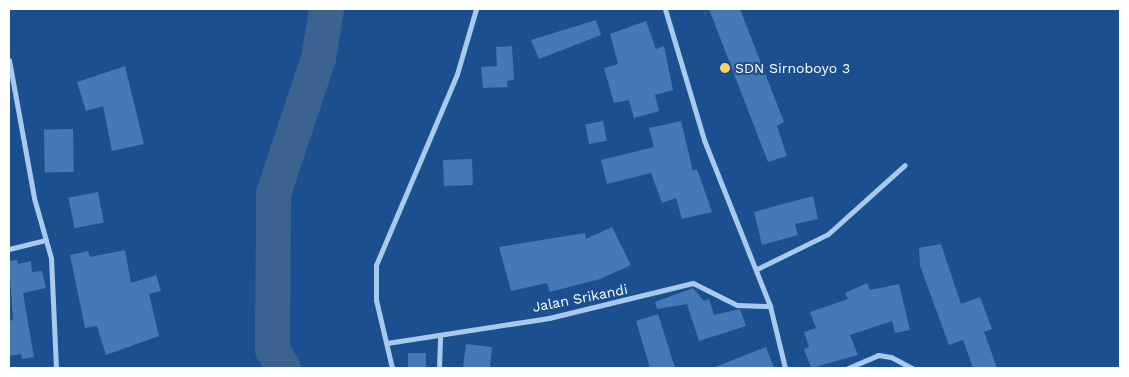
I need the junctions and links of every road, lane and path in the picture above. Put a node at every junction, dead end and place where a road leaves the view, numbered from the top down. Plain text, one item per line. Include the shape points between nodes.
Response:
1 (476, 9) edge
2 (665, 9) edge
3 (9, 60) edge
4 (905, 165) dead end
5 (46, 240) junction
6 (9, 249) edge
7 (757, 269) junction
8 (770, 306) junction
9 (440, 337) junction
10 (387, 343) junction
11 (56, 368) edge
12 (392, 368) edge
13 (439, 368) edge
14 (785, 368) edge
15 (848, 368) edge
16 (912, 368) edge

1 - 10 street via 457,74 376,265 376,300
2 - 7 street via 704,140
3 - 5 street via 17,89 34,198
4 - 7 street via 828,234
5 - 6 street
5 - 11 street
7 - 8 street
8 - 9 street, Jalan Srikandi via 737,304 693,283 549,318 470,327
8 - 14 street
9 - 10 street, Jalan Srikandi
9 - 13 street
10 - 12 street
15 - 16 street via 878,356 891,357

